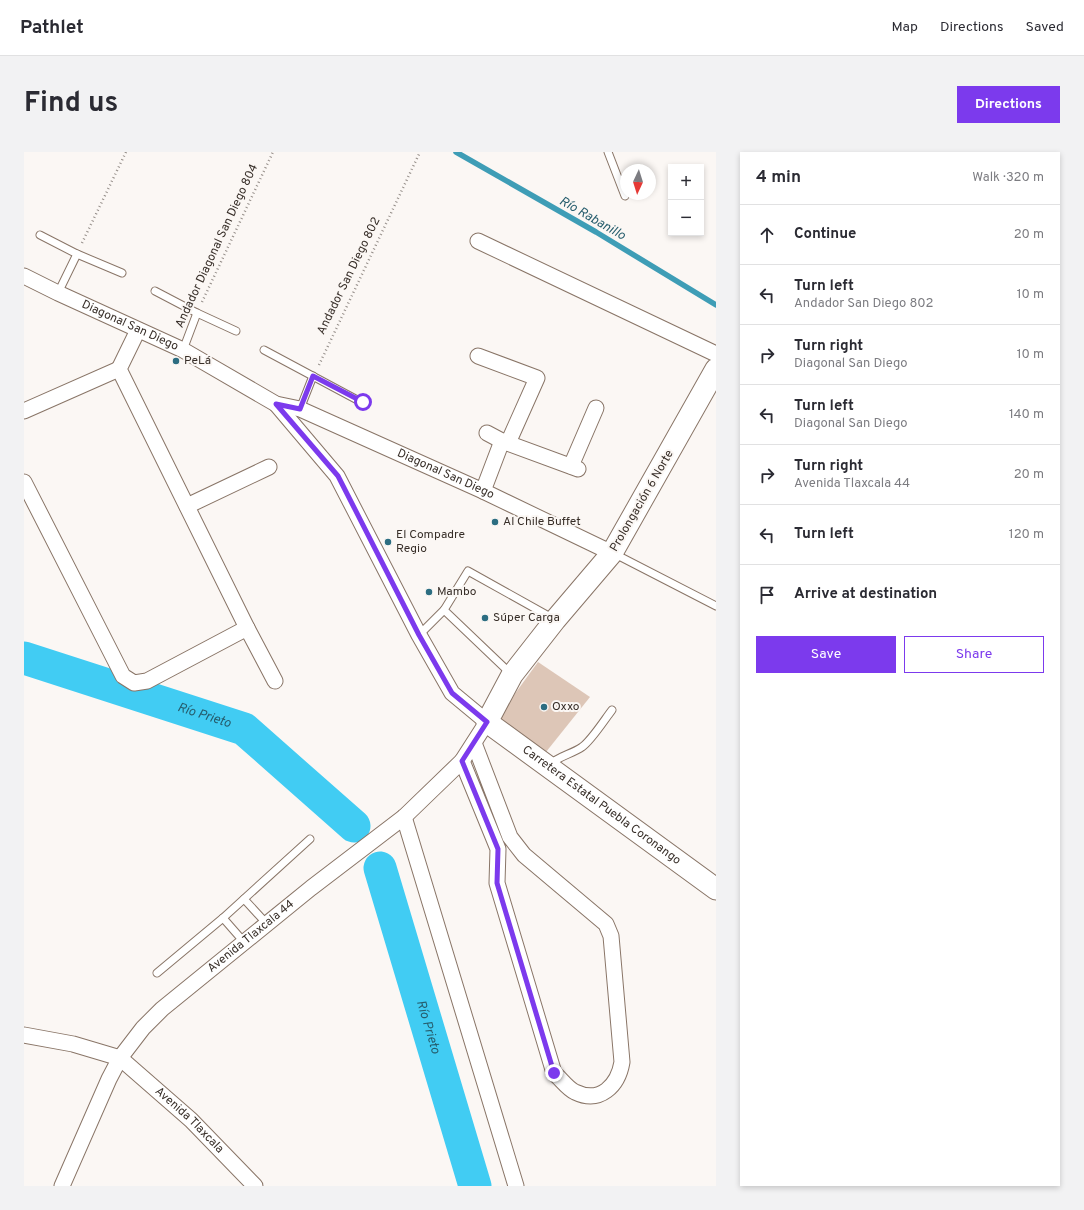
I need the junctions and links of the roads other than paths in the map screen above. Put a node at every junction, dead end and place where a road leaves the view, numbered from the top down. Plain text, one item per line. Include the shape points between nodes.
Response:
1 (608, 152) edge
2 (620, 183) edge
3 (40, 235) dead end
4 (478, 241) dead end
5 (77, 254) junction
6 (122, 273) dead end
7 (24, 276) edge
8 (155, 291) dead end
9 (58, 293) junction
10 (197, 313) junction
11 (138, 330) junction
12 (236, 331) dead end
13 (183, 350) junction
14 (264, 350) dead end
15 (716, 354) edge
16 (478, 356) dead end
17 (119, 369) junction
18 (716, 369) edge
19 (313, 376) junction
20 (363, 402) dead end
21 (276, 404) junction
22 (596, 408) dead end
23 (300, 409) junction
24 (24, 411) edge
25 (487, 433) dead end
26 (505, 442) junction
27 (269, 467) dead end
28 (24, 482) edge
29 (483, 491) junction
30 (187, 506) junction
31 (612, 553) junction
32 (716, 606) edge
33 (444, 610) junction
34 (555, 620) junction
35 (247, 628) junction
36 (419, 635) junction
37 (512, 675) junction
38 (276, 681) dead end
39 (612, 710) dead end
40 (487, 722) junction
41 (474, 743) junction
42 (462, 761) junction
43 (547, 766) junction
44 (404, 817) junction
45 (310, 839) dead end
46 (716, 889) edge
47 (244, 898) junction
48 (222, 918) junction
49 (267, 924) junction
50 (244, 942) junction
51 (156, 973) dead end
52 (24, 1035) edge
53 (120, 1058) junction
54 (62, 1186) edge
55 (255, 1186) edge
56 (516, 1186) edge

1 - 2 lane
3 - 5 lane
4 - 15 street
5 - 6 lane
5 - 9 lane
7 - 9 street, Diagonal San Diego
8 - 10 lane
9 - 11 street, Diagonal San Diego
10 - 12 lane
10 - 13 lane, Andador Diagonal San Diego 804
11 - 13 street, Diagonal San Diego
11 - 17 street
13 - 21 street, Diagonal San Diego
14 - 19 lane
16 - 26 street via 537,378
17 - 24 street
17 - 30 street
18 - 31 main road, Prolongación 6 Norte
19 - 20 lane
19 - 23 lane
21 - 23 street, Diagonal San Diego
21 - 36 street, Diagonal San Diego via 338,476
22 - 26 street via 574,467
23 - 29 street, Diagonal San Diego
25 - 26 street
26 - 29 street
27 - 30 street
28 - 35 street via 123,676 134,683 147,681
29 - 31 street, Diagonal San Diego
30 - 35 street
31 - 32 lane
31 - 34 main road, Prolongación 6 Norte
33 - 34 lane via 468,571
33 - 36 lane
33 - 37 lane
34 - 37 main road, Prolongación 6 Norte
35 - 38 street
36 - 40 street, Diagonal San Diego via 452,693
37 - 40 main road, Prolongación 6 Norte
39 - 43 lane via 584,746 555,759
40 - 41 street, Avenida Tlaxcala 44
40 - 43 main road, Carretera Estatal Puebla Coronango
41 - 42 street, Avenida Tlaxcala 44
41 - 42 street via 510,837 524,855 606,924 611,936 622,1062 612,1087 601,1095 588,1096 575,1092 554,1073 497,883 498,849
42 - 44 street, Avenida Tlaxcala 44
43 - 46 main road, Carretera Estatal Puebla Coronango
44 - 49 street, Avenida Tlaxcala 44
44 - 56 street
45 - 47 lane
47 - 48 lane
47 - 49 lane
48 - 50 lane
48 - 51 lane
49 - 50 street, Avenida Tlaxcala 44
50 - 53 street, Avenida Tlaxcala 44 via 162,1009 143,1028
52 - 53 street via 73,1044
53 - 54 street, Avenida Tlaxcala 44
53 - 55 street, Avenida Tlaxcala via 191,1120

